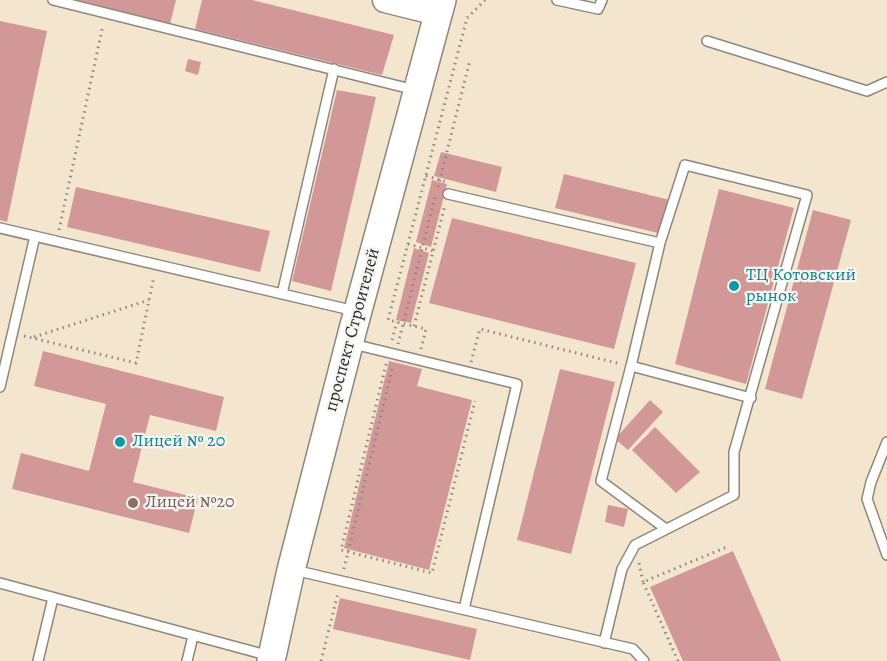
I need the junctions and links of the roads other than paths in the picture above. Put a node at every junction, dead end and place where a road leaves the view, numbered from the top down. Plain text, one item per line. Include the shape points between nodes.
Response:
1 (53, 0) edge
2 (385, 0) edge
3 (557, 0) edge
4 (602, 0) edge
5 (440, 6) edge
6 (707, 41) dead end
7 (334, 69) junction
8 (887, 82) edge
9 (417, 90) junction
10 (448, 194) road end
11 (0, 228) edge
12 (35, 236) junction
13 (660, 243) junction
14 (282, 294) junction
15 (357, 312) junction
16 (350, 343) junction
17 (631, 366) junction
18 (0, 387) edge
19 (751, 398) junction
20 (887, 442) edge
21 (666, 529) junction
22 (887, 555) edge
23 (291, 570) junction
24 (0, 583) edge
25 (53, 598) junction
26 (464, 609) junction
27 (193, 636) junction
28 (604, 643) junction
29 (271, 659) edge
30 (38, 661) edge
31 (187, 661) edge
32 (644, 661) edge

1 - 7 lane
2 - 5 street
3 - 4 lane via 598,9
5 - 9 main road, проспект Строителей
6 - 8 lane via 867,91
7 - 9 lane
7 - 14 lane
9 - 15 main road, проспект Строителей
10 - 13 lane
11 - 12 lane
12 - 14 lane
12 - 18 lane
13 - 17 lane
13 - 19 lane via 685,165 807,195
14 - 15 lane
15 - 16 main road, проспект Строителей
16 - 23 main road, проспект Строителей
16 - 26 lane via 517,384
17 - 19 lane
17 - 21 lane via 601,481
19 - 21 lane via 734,452 734,495
20 - 22 lane via 867,499
21 - 28 lane via 635,545 622,569
23 - 26 lane
23 - 29 main road, проспект Строителей
24 - 25 lane
25 - 27 lane
25 - 30 lane
26 - 28 lane
27 - 29 lane
27 - 31 lane
28 - 32 lane via 633,649

